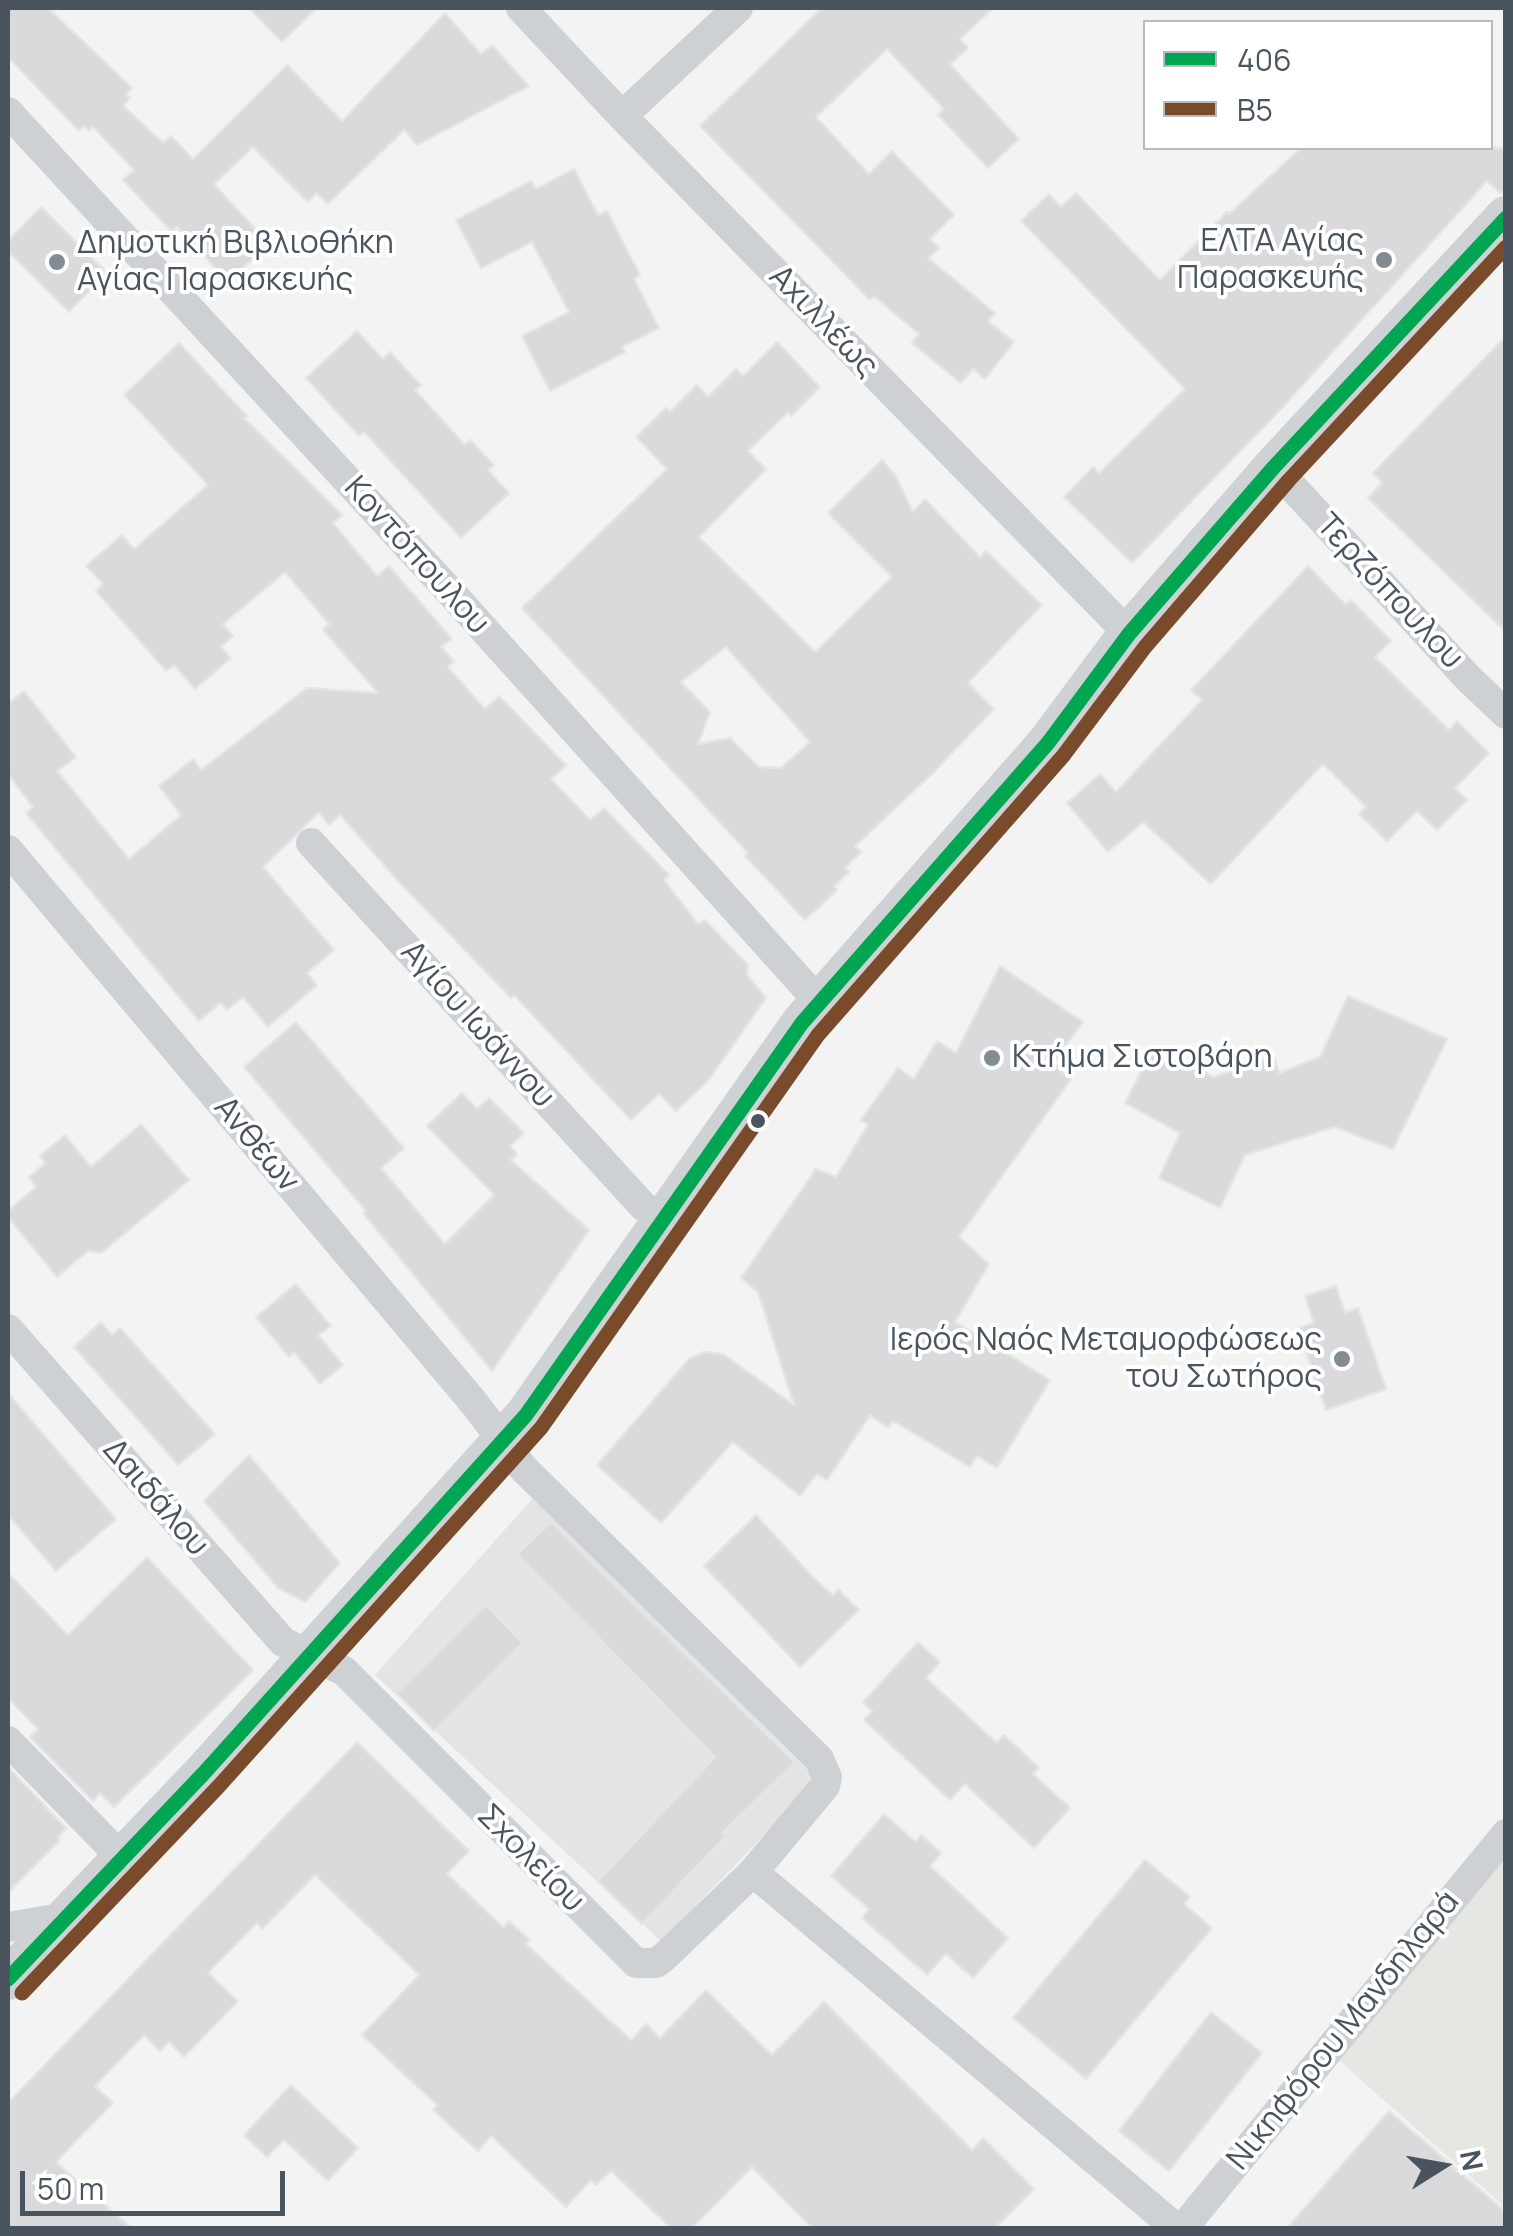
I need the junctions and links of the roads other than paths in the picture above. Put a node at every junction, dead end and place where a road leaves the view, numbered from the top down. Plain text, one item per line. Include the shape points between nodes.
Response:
1 (520, 8) edge
2 (738, 8) edge
3 (8, 112) edge
4 (622, 116) junction
5 (1506, 217) edge
6 (1274, 468) junction
7 (1128, 634) junction
8 (1506, 714) edge
9 (311, 843) dead end
10 (8, 850) edge
11 (820, 1003) junction
12 (643, 1206) dead end
13 (8, 1329) edge
14 (503, 1442) junction
15 (311, 1656) junction
16 (8, 1741) edge
17 (1506, 1834) edge
18 (123, 1859) junction
19 (753, 1872) junction
20 (66, 1917) junction
21 (8, 1927) edge
22 (8, 1979) edge
23 (1179, 2228) edge

1 - 4 street, Αχιλλέως
2 - 4 street
3 - 11 street, Κοντόπουλου
4 - 7 street, Αχιλλέως
5 - 6 street
6 - 7 street
6 - 8 street, Τερζόπουλου
7 - 11 street via 1048,742
9 - 12 street, Αγίου Ιωάννου
10 - 14 street, Ανθέων
11 - 14 street
13 - 15 street, Δαιδάλου via 282,1642
14 - 15 street
14 - 19 street, Σχολείου via 824,1767 820,1795
15 - 18 street
15 - 19 street, Σχολείου via 344,1671 636,1962 664,1957
16 - 18 street
17 - 23 street, Νικηφόρου Μανδηλαρά
18 - 20 street
19 - 23 street
20 - 21 street
20 - 22 street

